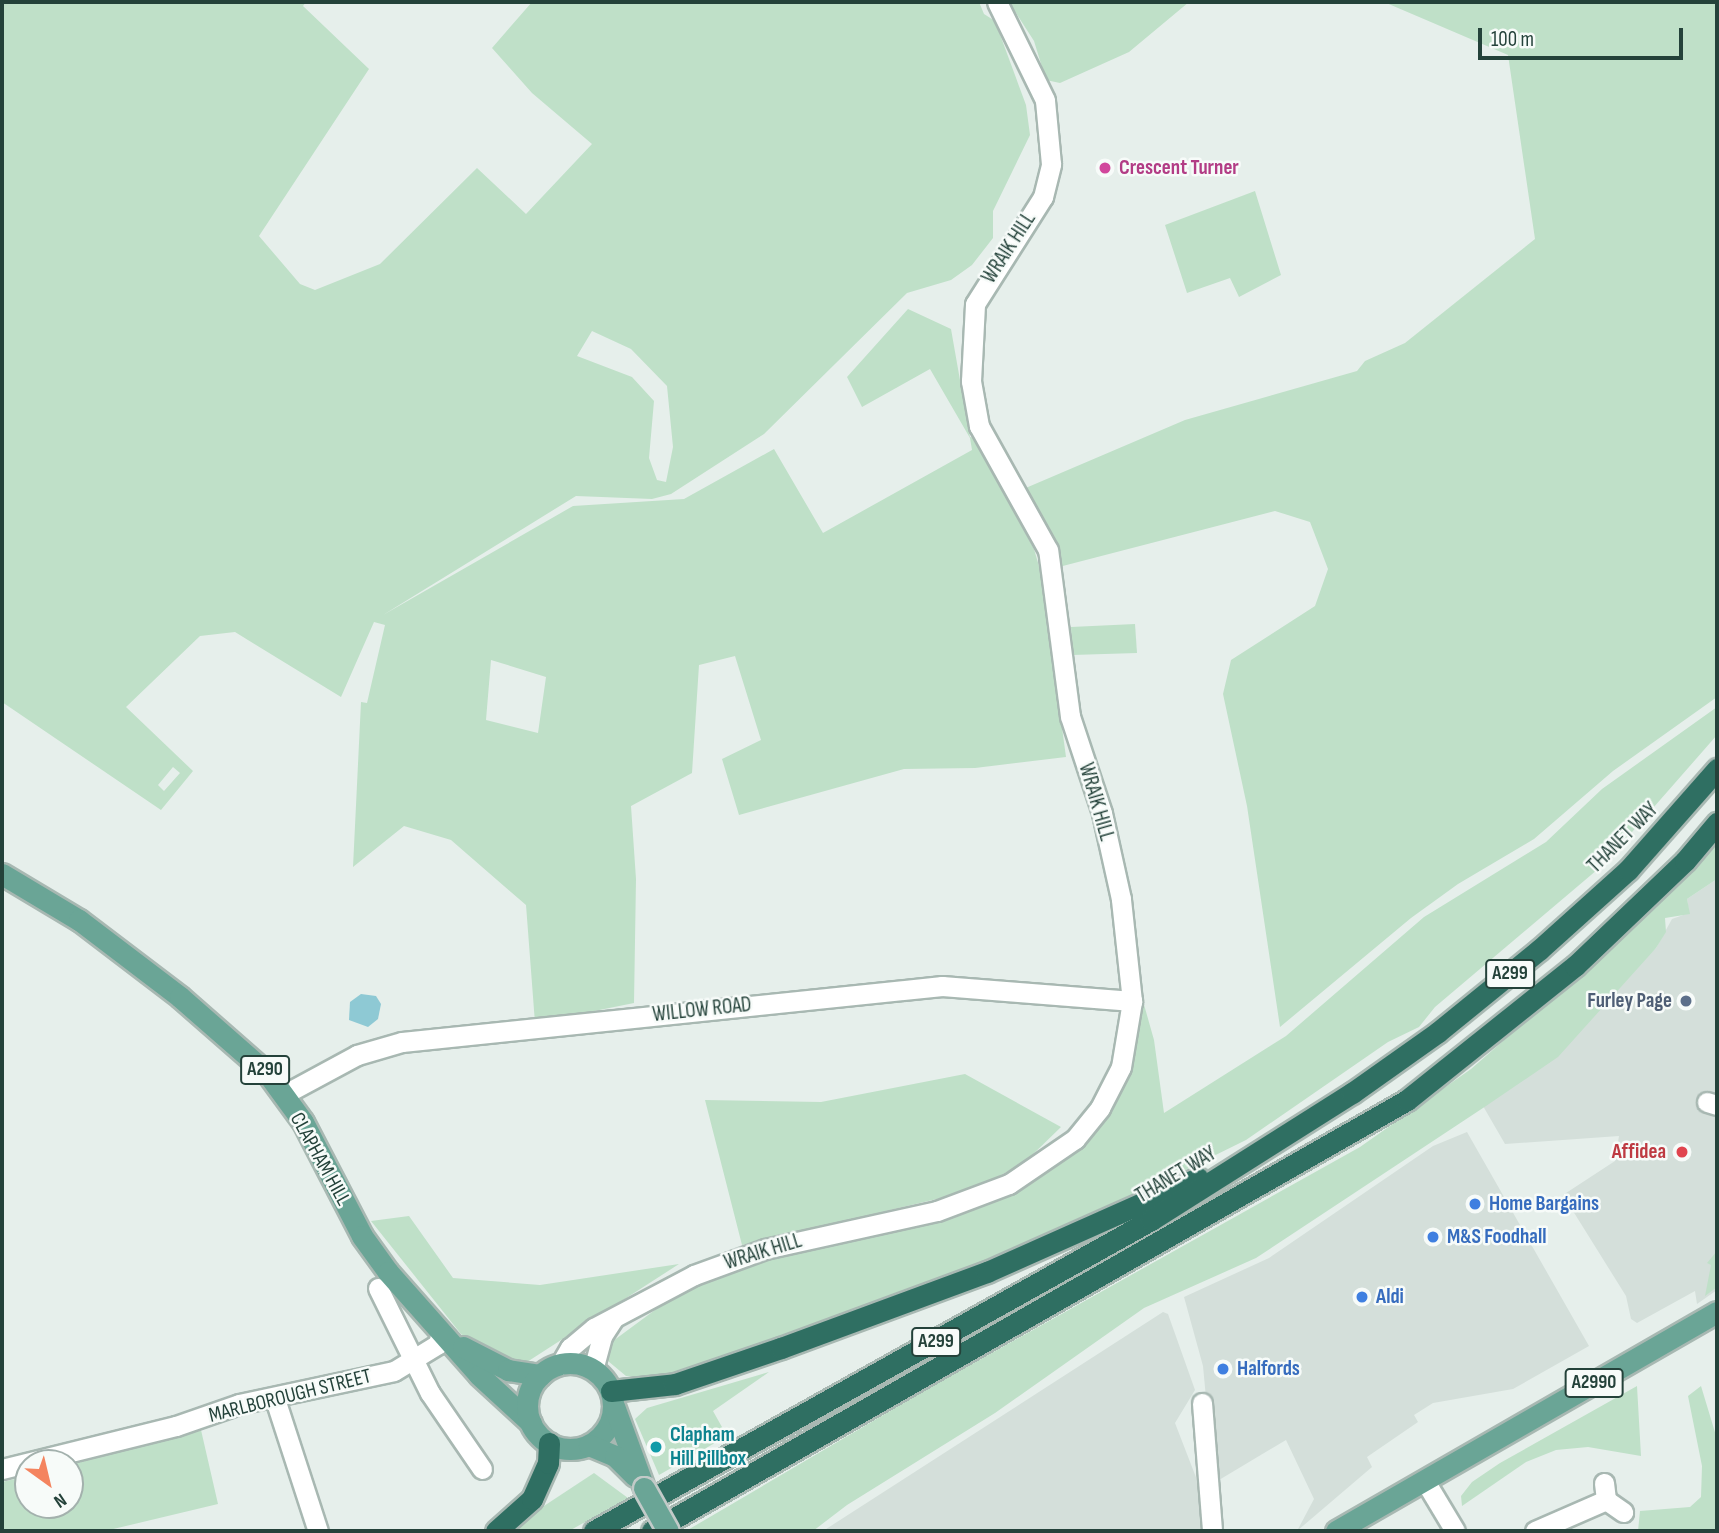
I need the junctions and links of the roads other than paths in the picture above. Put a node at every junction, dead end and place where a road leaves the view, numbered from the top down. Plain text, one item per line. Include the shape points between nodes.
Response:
1 (997, 2) edge
2 (1717, 769) edge
3 (1717, 823) edge
4 (2, 874) edge
5 (1132, 1001) junction
6 (282, 1095) junction
7 (1273, 1145) junction
8 (378, 1288) dead end
9 (1717, 1315) edge
10 (614, 1319) junction
11 (445, 1335) junction
12 (412, 1361) junction
13 (550, 1370) junction
14 (593, 1370) junction
15 (612, 1397) junction
16 (275, 1399) junction
17 (1202, 1404) dead end
18 (531, 1423) junction
19 (549, 1443) junction
20 (589, 1445) junction
21 (483, 1459) dead end
22 (2, 1469) edge
23 (1425, 1481) junction
24 (645, 1489) junction
25 (1623, 1512) dead end
26 (318, 1531) edge
27 (496, 1531) edge
28 (594, 1531) edge
29 (652, 1531) edge
30 (668, 1531) edge
31 (1212, 1531) edge
32 (1336, 1531) edge
33 (1455, 1531) edge
34 (1535, 1531) edge

1 - 5 street, WRAIK HILL via 1045,100 1051,164 1043,197 975,304 971,381 979,426 1048,550 1070,716 1117,878
2 - 7 highway, THANET WAY / A299 via 1628,870 1539,950 1438,1032
3 - 29 highway, A299 via 1685,861 1575,966 1407,1100
4 - 6 main road, CLAPHAM HILL / A290 via 79,920 180,996 244,1049
5 - 6 street, WILLOW ROAD via 942,986 402,1042 356,1055
5 - 10 street, WRAIK HILL via 1128,1045 1111,1088 1075,1139 1035,1169 937,1211 789,1243 726,1262 654,1294
6 - 11 main road, CLAPHAM HILL / A290 via 303,1122 362,1236
7 - 15 highway via 975,1277 675,1384
7 - 28 highway, THANET WAY / A299 via 874,1378
8 - 12 street
9 - 23 main road, A2990
10 - 13 street, WRAIK HILL via 580,1338
10 - 14 street via 603,1336
11 - 12 street, MARLBOROUGH STREET
11 - 13 main road, CLAPHAM HILL / A290 via 490,1364
11 - 18 main road, CLAPHAM HILL / A290 via 479,1375
12 - 16 street, MARLBOROUGH STREET via 394,1371
12 - 21 street
13 - 14 main road, A290
13 - 18 main road via 528,1397
14 - 15 main road
15 - 20 main road via 607,1428
15 - 24 main road
16 - 22 street, MARLBOROUGH STREET via 239,1404 176,1426
16 - 26 street
17 - 31 street
18 - 19 main road, A290
19 - 20 main road via 576,1449
19 - 27 highway via 548,1463 532,1499
20 - 24 main road via 615,1456
23 - 32 main road, A2990
23 - 33 street
24 - 30 main road, bridge
25 - 34 street via 1605,1492

